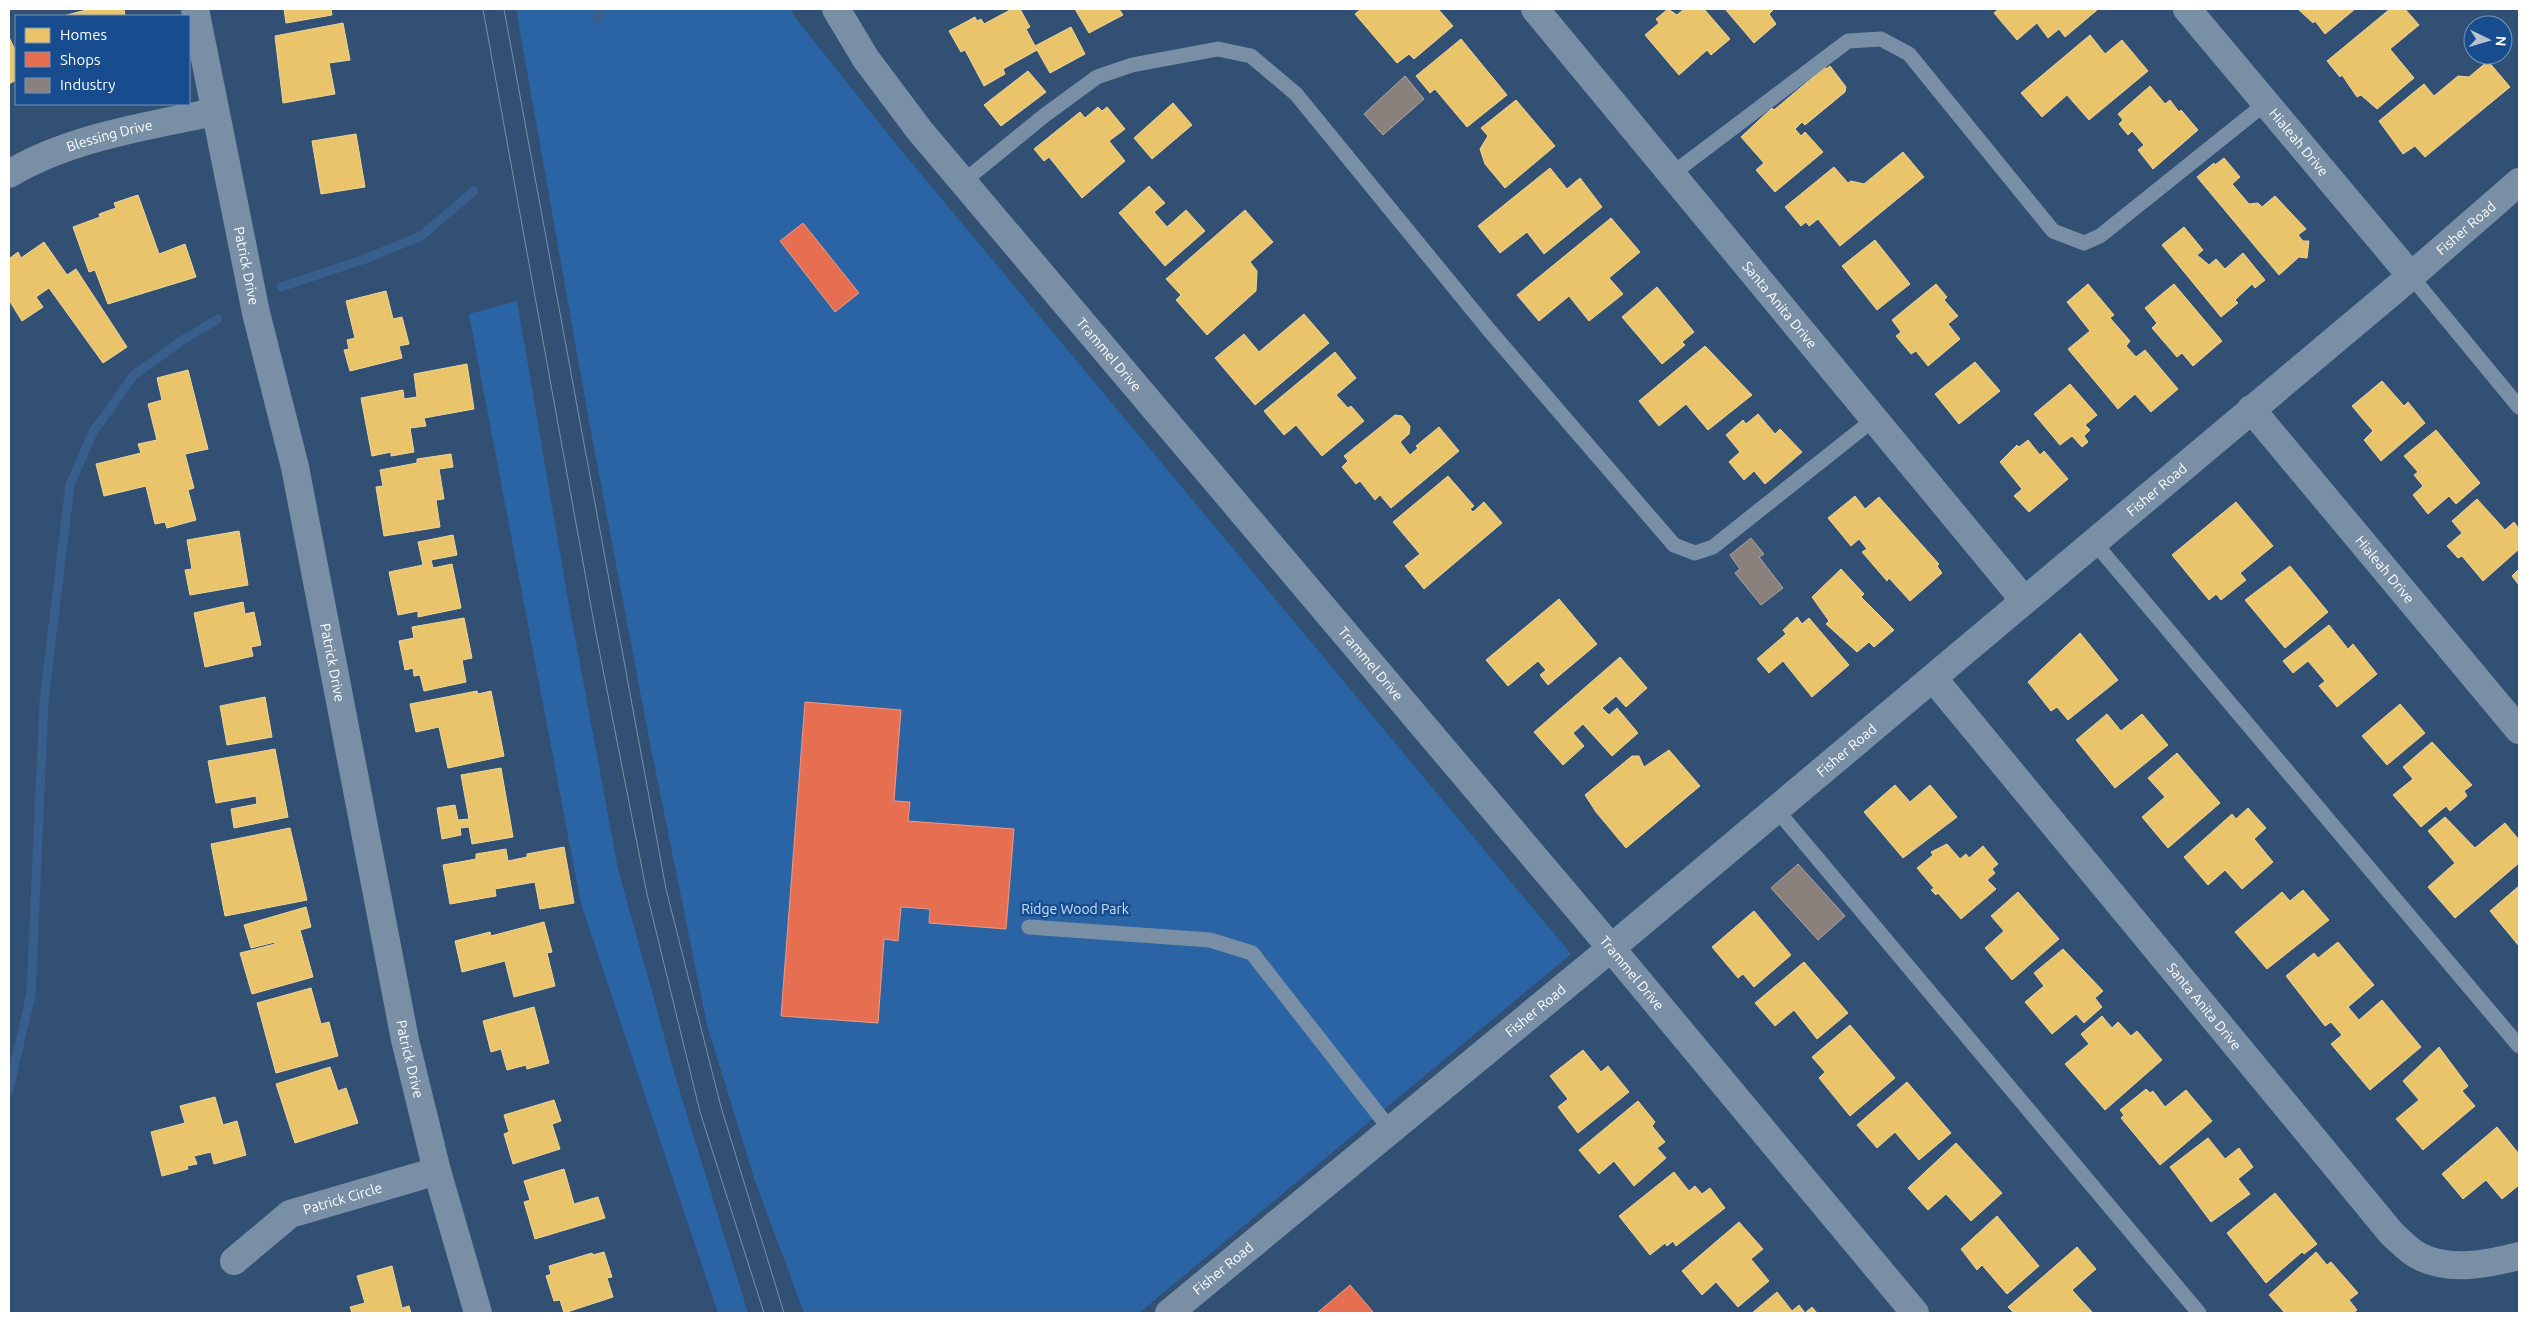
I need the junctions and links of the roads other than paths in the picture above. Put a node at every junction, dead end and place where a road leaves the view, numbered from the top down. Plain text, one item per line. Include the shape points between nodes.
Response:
1 (195, 9) edge
2 (1535, 9) edge
3 (2187, 9) edge
4 (840, 10) edge
5 (2266, 103) junction
6 (214, 112) junction
7 (9, 174) edge
8 (1672, 174) junction
9 (964, 181) junction
10 (2519, 182) edge
11 (2410, 276) junction
12 (2519, 407) edge
13 (2251, 409) junction
14 (1874, 420) junction
15 (2094, 542) junction
16 (2024, 600) junction
17 (1933, 678) junction
18 (2519, 730) edge
19 (1776, 809) junction
20 (1029, 927) dead end
21 (1610, 949) junction
22 (2519, 1046) edge
23 (1390, 1128) junction
24 (437, 1171) junction
25 (2516, 1257) edge
26 (234, 1262) dead end
27 (478, 1313) edge
28 (1169, 1313) edge
29 (1915, 1313) edge
30 (2199, 1313) edge

1 - 6 street, Patrick Drive
2 - 8 street, Santa Anita Drive
3 - 5 street, Hialeah Drive
4 - 9 street, Trammel Drive via 866,59
5 - 8 lane via 2100,236 2084,243 2054,231 1909,54 1881,39 1848,41
5 - 11 street, Hialeah Drive
6 - 7 street, Blessing Drive via 69,147 40,157
6 - 24 street, Patrick Drive via 256,314 294,467 406,1040
8 - 14 street, Santa Anita Drive
9 - 14 lane via 1044,115 1097,77 1132,65 1218,49 1251,56 1296,94 1489,330 1674,545 1695,553 1713,547
9 - 21 street, Trammel Drive
10 - 11 street, Fisher Road
11 - 12 lane
11 - 13 street, Fisher Road
13 - 15 street, Fisher Road
13 - 18 street, Hialeah Drive
14 - 16 street, Santa Anita Drive
15 - 16 street, Fisher Road
15 - 22 lane
16 - 17 street, Fisher Road
17 - 19 street, Fisher Road
17 - 25 street, Santa Anita Drive via 2392,1234 2419,1256 2444,1265 2476,1264
19 - 21 street, Fisher Road
19 - 30 lane
20 - 23 lane via 1210,940 1252,953
21 - 23 street, Fisher Road
21 - 29 street, Trammel Drive
23 - 28 street, Fisher Road
24 - 26 street, Patrick Circle via 290,1214
24 - 27 street, Patrick Drive

